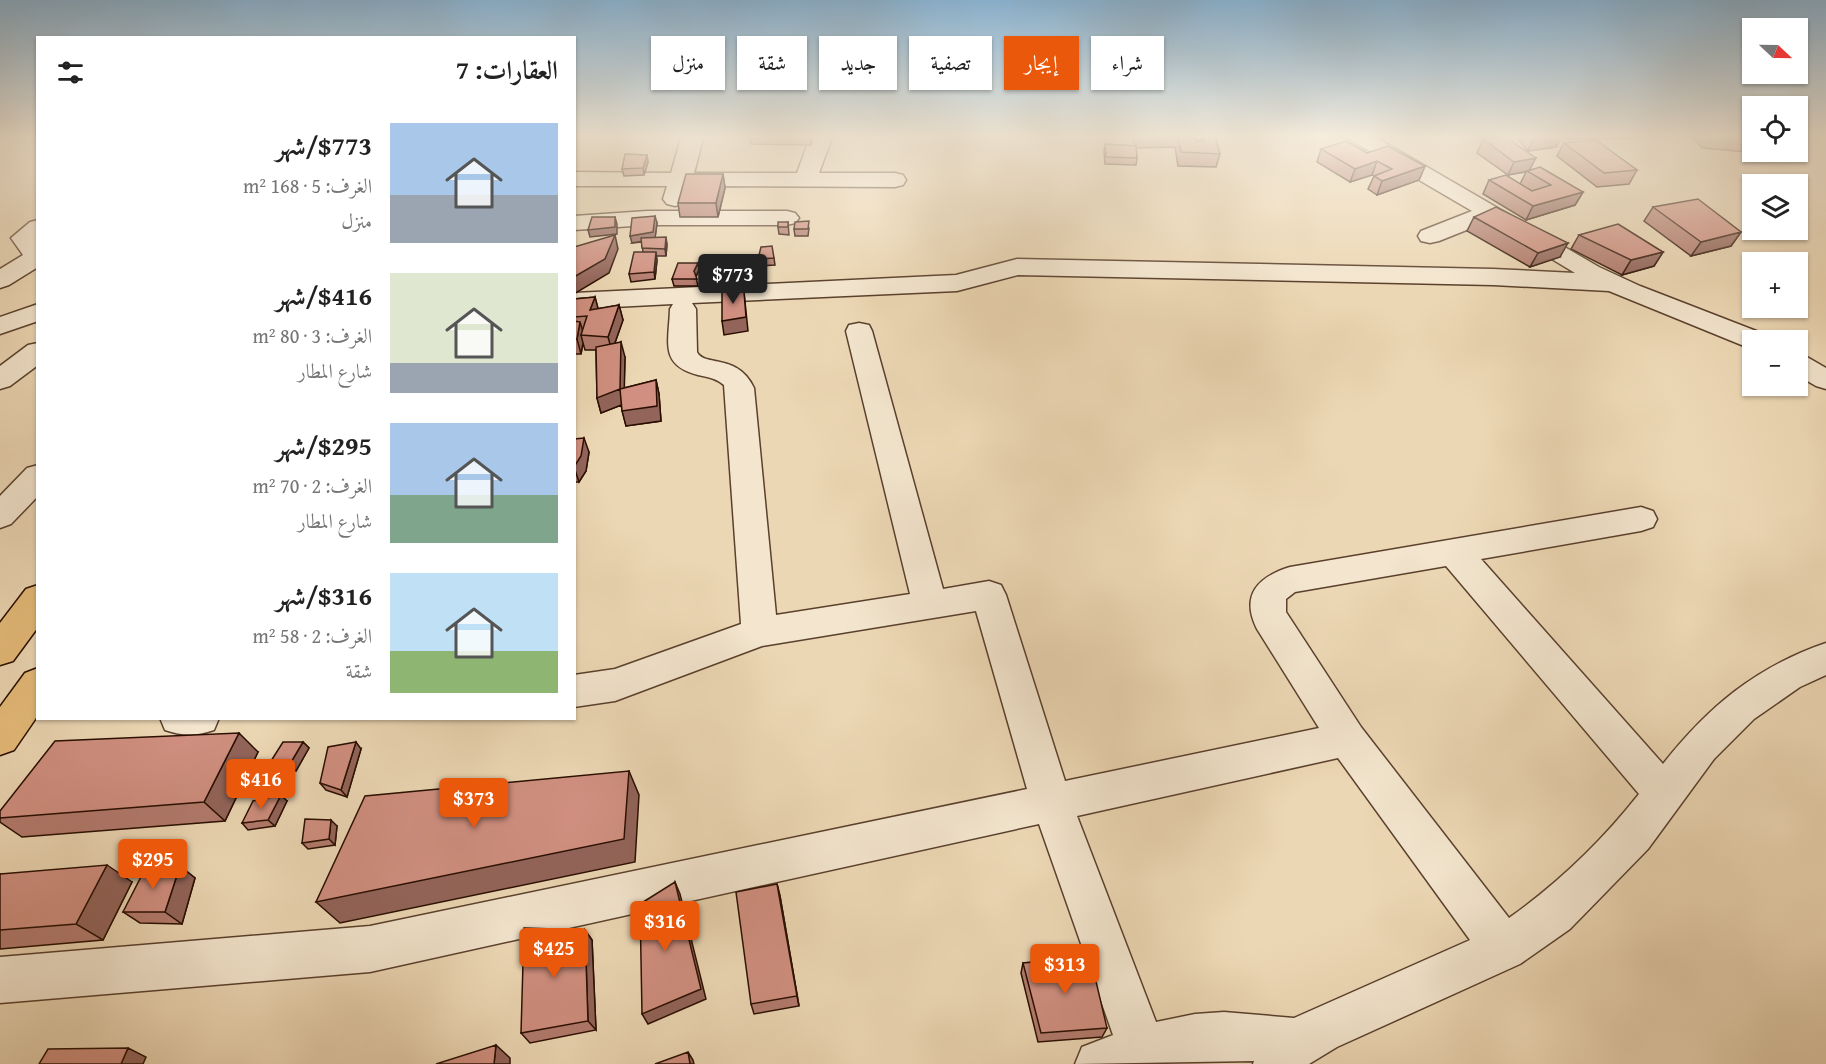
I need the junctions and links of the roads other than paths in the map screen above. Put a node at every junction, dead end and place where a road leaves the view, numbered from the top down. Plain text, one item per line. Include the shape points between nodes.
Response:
1 (679, 185) edge
2 (1443, 185) edge
3 (1491, 212) junction
4 (670, 218) junction
5 (787, 218) dead end
6 (576, 223) edge
7 (36, 228) edge
8 (1430, 236) dead end
9 (0, 280) edge
10 (1612, 283) junction
11 (576, 301) edge
12 (683, 309) dead end
13 (32, 314) edge
14 (0, 328) edge
15 (859, 331) dead end
16 (1742, 335) edge
17 (36, 353) edge
18 (1808, 369) edge
19 (0, 380) edge
20 (1826, 380) edge
21 (36, 478) edge
22 (0, 516) edge
23 (1641, 519) dead end
24 (1455, 553) junction
25 (36, 602) edge
26 (930, 605) junction
27 (760, 632) junction
28 (0, 650) edge
29 (1826, 658) edge
30 (576, 691) edge
31 (1347, 739) junction
32 (1665, 795) junction
33 (1052, 802) junction
34 (1504, 948) junction
35 (0, 980) edge
36 (1143, 1051) junction
37 (1287, 1053) edge
38 (1099, 1064) edge

1 - 4 street
2 - 3 street
3 - 8 street
3 - 10 street
4 - 5 street
4 - 6 street
7 - 9 street via 22,238 35,258
10 - 11 street via 1493,276 1017,267 957,283
10 - 16 street
12 - 27 street via 686,361 729,374 740,388
13 - 14 street
15 - 26 street
17 - 19 street
18 - 20 street
21 - 22 street
23 - 24 street
24 - 31 street via 1290,580 1272,590 1268,599 1270,619
24 - 32 street
25 - 28 main road
26 - 27 street
26 - 33 street via 989,595
27 - 30 street via 615,686
29 - 32 street via 1786,676 1740,707 1700,747
31 - 33 street
31 - 34 street
32 - 34 street via 1633,835 1554,914
33 - 35 street via 370,949
33 - 36 street
34 - 37 street via 1320,1030
36 - 37 street via 1218,1036 1257,1037
36 - 38 street

